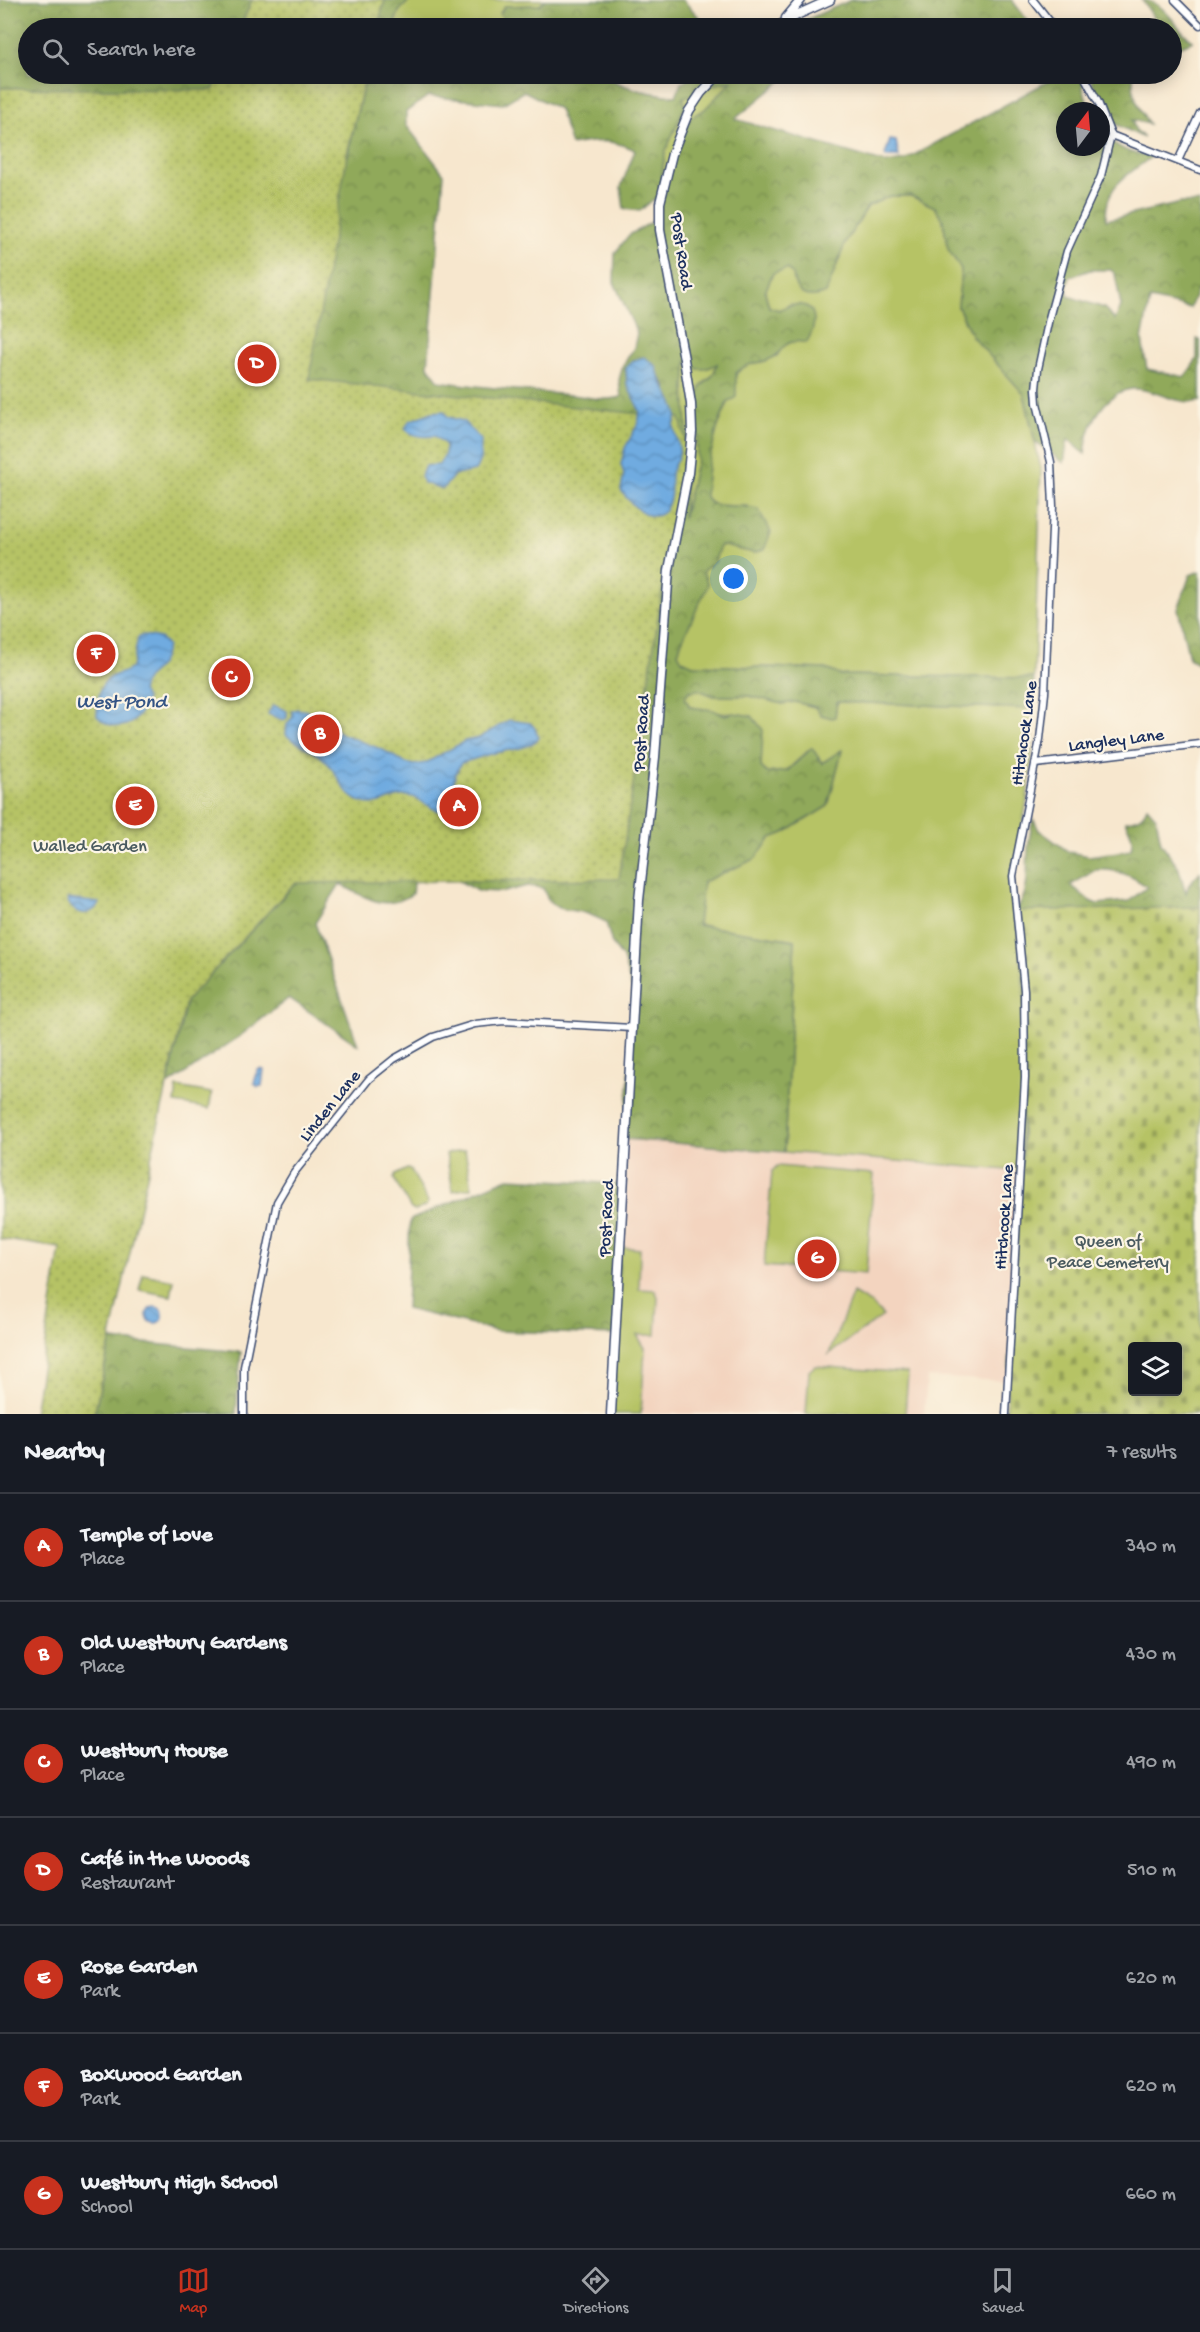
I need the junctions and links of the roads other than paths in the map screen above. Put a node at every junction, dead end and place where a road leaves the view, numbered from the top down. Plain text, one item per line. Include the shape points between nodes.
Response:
1 (801, 0) edge
2 (807, 0) edge
3 (830, 0) edge
4 (1034, 0) edge
5 (1175, 0) edge
6 (819, 4) junction
7 (785, 18) edge
8 (793, 18) edge
9 (1048, 18) edge
10 (1200, 25) edge
11 (710, 84) edge
12 (1088, 84) edge
13 (1200, 112) edge
14 (1111, 135) junction
15 (1178, 161) junction
16 (1200, 170) edge
17 (1200, 744) edge
18 (1036, 764) junction
19 (632, 1029) junction
20 (244, 1414) edge
21 (611, 1414) edge
22 (1006, 1414) edge

1 - 7 main road
2 - 6 main road
3 - 6 main road
4 - 9 street
5 - 10 street
6 - 8 main road
11 - 19 main road, Post Road via 689,111 672,154 660,203 660,230 684,359 692,432 669,570 656,748 639,900
12 - 14 street
13 - 15 street
14 - 15 street
14 - 18 street, Hitchcock Lane via 1101,176 1067,251 1038,369 1037,403 1051,462 1053,506 1045,693
15 - 16 street
17 - 18 street, Langley Lane
18 - 22 street, Hitchcock Lane via 1013,876 1024,990 1025,1078
19 - 20 street, Linden Lane via 504,1021 475,1024 433,1037 394,1059 369,1079 294,1173 277,1202 244,1367
19 - 21 main road, Post Road

